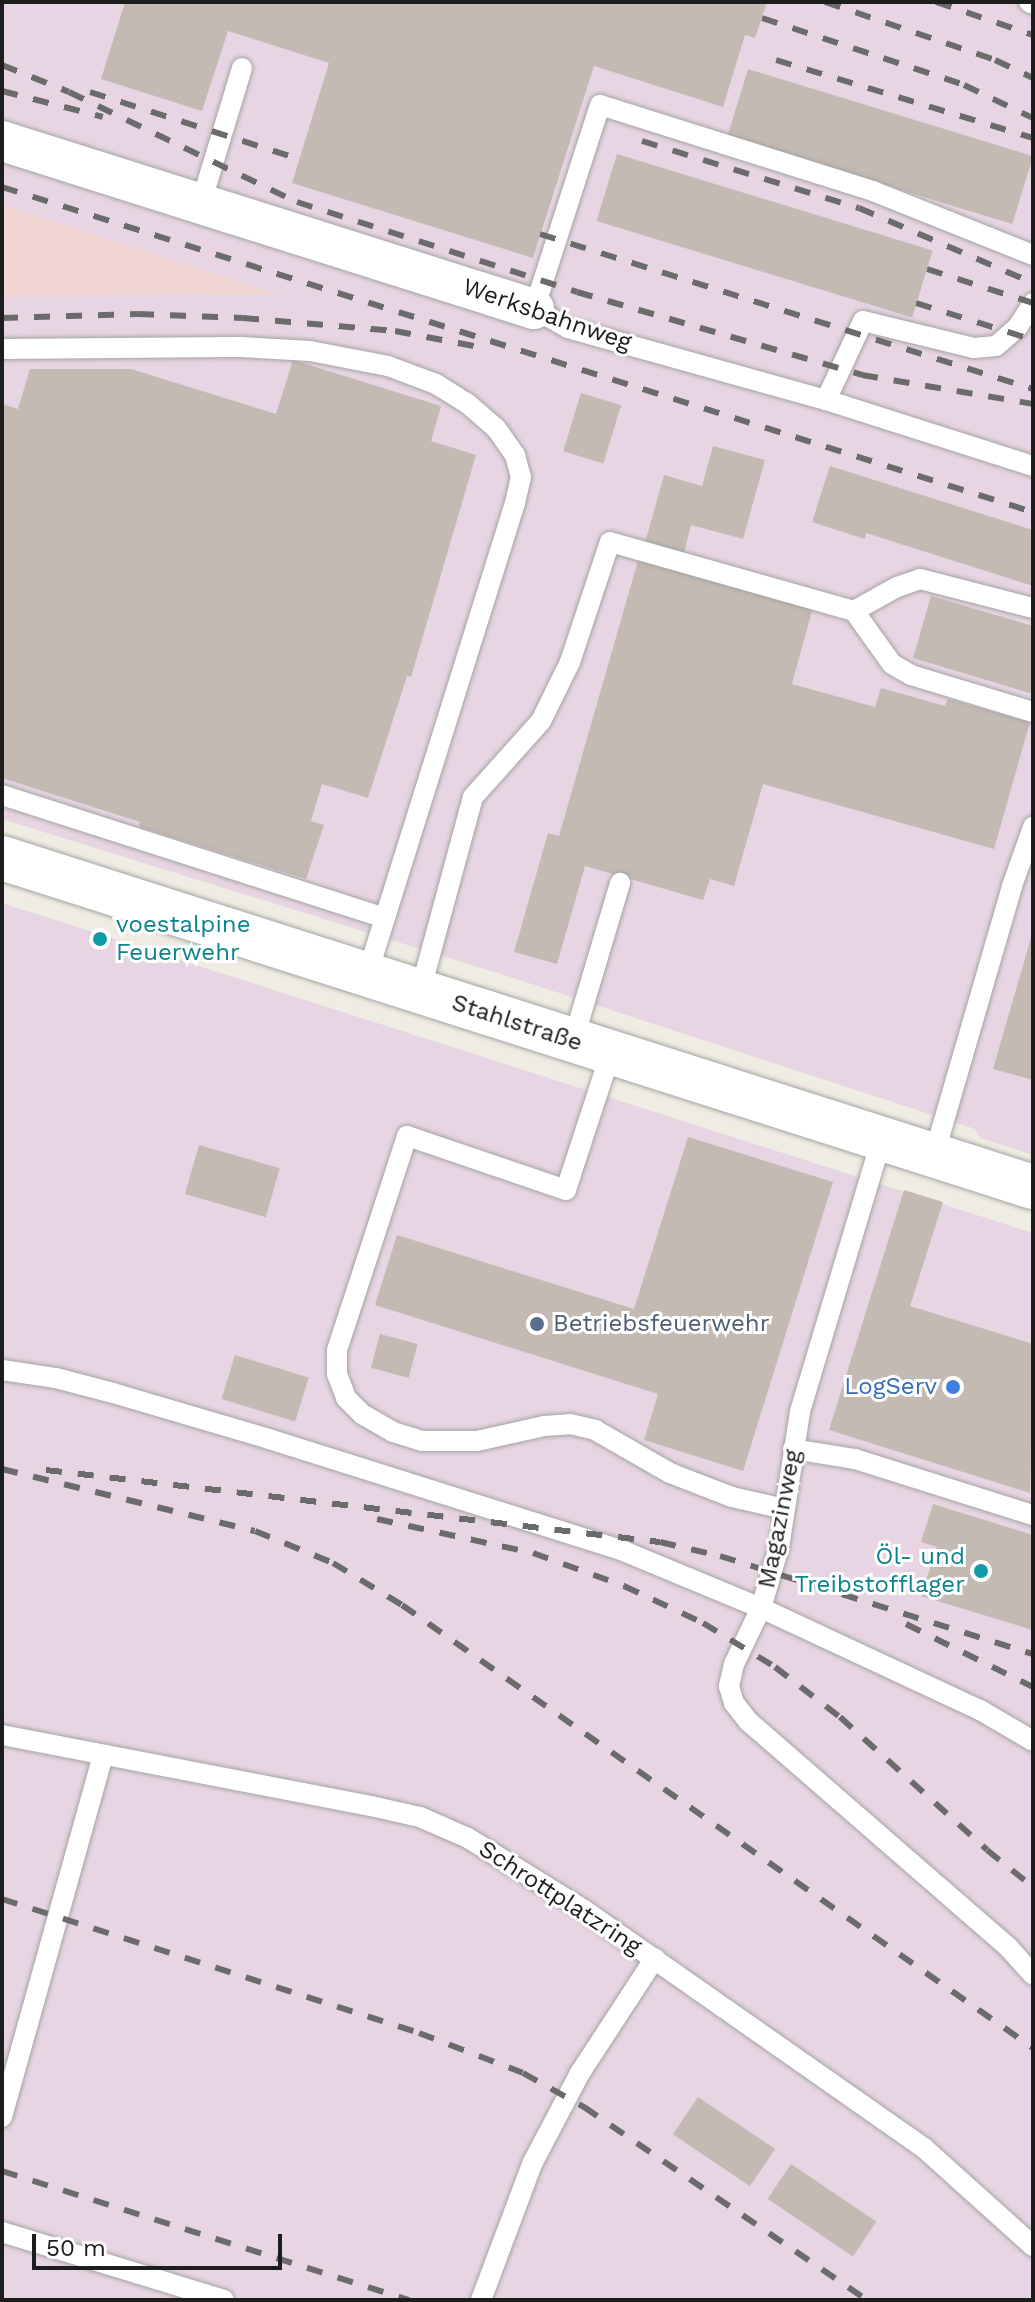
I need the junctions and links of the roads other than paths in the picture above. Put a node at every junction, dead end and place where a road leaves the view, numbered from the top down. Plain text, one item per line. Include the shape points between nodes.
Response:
1 (242, 68) dead end
2 (2, 141) edge
3 (201, 203) junction
4 (1033, 255) edge
5 (1033, 303) edge
6 (534, 309) junction
7 (2, 349) edge
8 (826, 400) junction
9 (1033, 466) edge
10 (1033, 608) edge
11 (854, 611) junction
12 (1033, 712) edge
13 (2, 795) edge
14 (1033, 827) edge
15 (2, 858) edge
16 (620, 883) dead end
17 (385, 918) junction
18 (367, 975) junction
19 (420, 992) junction
20 (592, 1047) junction
21 (882, 1138) junction
22 (934, 1155) junction
23 (1033, 1187) edge
24 (2, 1370) edge
25 (793, 1449) junction
26 (785, 1509) junction
27 (1033, 1515) edge
28 (761, 1608) junction
29 (2, 1735) edge
30 (1033, 1741) edge
31 (103, 1755) junction
32 (655, 1958) junction
33 (1033, 1975) edge
34 (2, 2117) edge
35 (2, 2232) edge
36 (1033, 2246) edge
37 (224, 2300) edge
38 (481, 2300) edge

1 - 3 lane
2 - 3 street, Werksbahnweg
3 - 6 street, Werksbahnweg
4 - 6 lane via 873,191 600,105
5 - 8 lane via 1017,328 996,346 974,348 863,321
6 - 8 lane, Werksbahnweg via 568,328
7 - 17 lane via 241,347 310,351 388,366 436,384 468,404 496,428 515,455 521,477 515,503
8 - 9 lane, Werksbahnweg
10 - 11 lane via 920,579
11 - 12 lane via 892,664 911,675
11 - 19 lane via 610,542 554,698 527,741 473,797
13 - 17 lane
14 - 22 lane
15 - 18 street, Stahlstraße
16 - 20 lane
17 - 18 lane
18 - 19 street, Stahlstraße
19 - 20 street, Stahlstraße
20 - 21 street, Stahlstraße
20 - 26 lane via 566,1190 407,1136 337,1350 337,1374 346,1398 393,1432 423,1441 462,1442 570,1424 595,1430 707,1487
21 - 22 street, Stahlstraße
21 - 25 lane, Magazinweg
22 - 23 street, Stahlstraße
24 - 28 lane via 56,1378 284,1444 621,1550
25 - 26 lane, Magazinweg
25 - 27 lane via 855,1459
26 - 28 lane, Magazinweg
28 - 30 lane, Magazinweg via 980,1710
28 - 33 lane via 734,1664 729,1686 734,1703
29 - 31 lane, Schrottplatzring
31 - 32 lane, Schrottplatzring via 420,1817 481,1846
31 - 34 lane
32 - 36 lane, Schrottplatzring via 924,2148
32 - 38 lane via 580,2073 533,2162
35 - 37 lane

